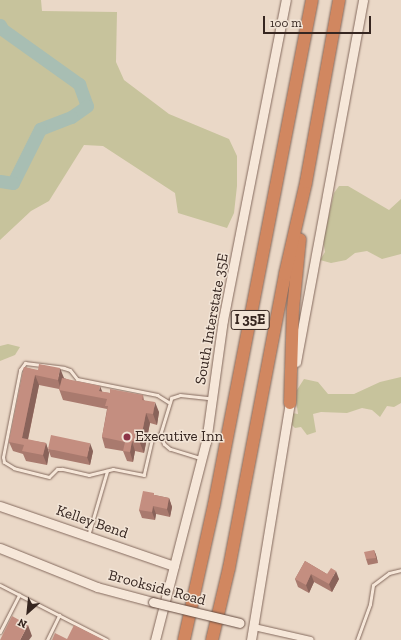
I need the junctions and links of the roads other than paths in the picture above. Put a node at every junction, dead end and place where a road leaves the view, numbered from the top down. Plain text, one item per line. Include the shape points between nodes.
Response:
1 (286, 0) edge
2 (312, 0) edge
3 (339, 0) edge
4 (363, 0) edge
5 (306, 182) junction
6 (212, 398) junction
7 (168, 402) junction
8 (290, 403) junction
9 (160, 435) junction
10 (202, 459) junction
11 (107, 471) junction
12 (0, 506) edge
13 (88, 536) junction
14 (0, 548) edge
15 (174, 566) junction
16 (401, 570) edge
17 (0, 585) edge
18 (19, 595) junction
19 (58, 615) junction
20 (254, 627) junction
21 (0, 632) edge
22 (47, 640) edge
23 (107, 640) edge
24 (155, 640) edge
25 (184, 640) edge
26 (212, 640) edge
27 (251, 640) edge
28 (312, 640) edge
29 (357, 640) edge

1 - 6 main road, South Interstate 35E via 223,320
2 - 25 highway, I 35E via 214,505
3 - 5 highway, I 35E
4 - 8 main road via 306,296
5 - 8 highway via 293,309
5 - 26 highway, I 35E via 285,274 229,568
6 - 7 lane via 180,395
6 - 10 main road, South Interstate 35E
7 - 9 lane
7 - 11 lane via 157,395 77,379 70,370 64,368 30,362 22,366 4,449 4,462 14,468 49,477 62,469 89,474
8 - 20 main road via 266,535
9 - 10 lane via 170,449
9 - 11 lane via 152,439 144,475 113,469
10 - 15 main road, South Interstate 35E
11 - 13 lane
12 - 13 main road, Kelley Bend
13 - 15 main road, Kelley Bend
14 - 20 main road, Brookside Road, bridge via 96,587
15 - 24 main road, South Interstate 35E
16 - 29 lane via 389,573 373,585 370,604
17 - 18 lane
18 - 19 lane
18 - 21 lane
19 - 22 lane
19 - 23 lane
20 - 27 main road
20 - 28 street, Brookside Road

